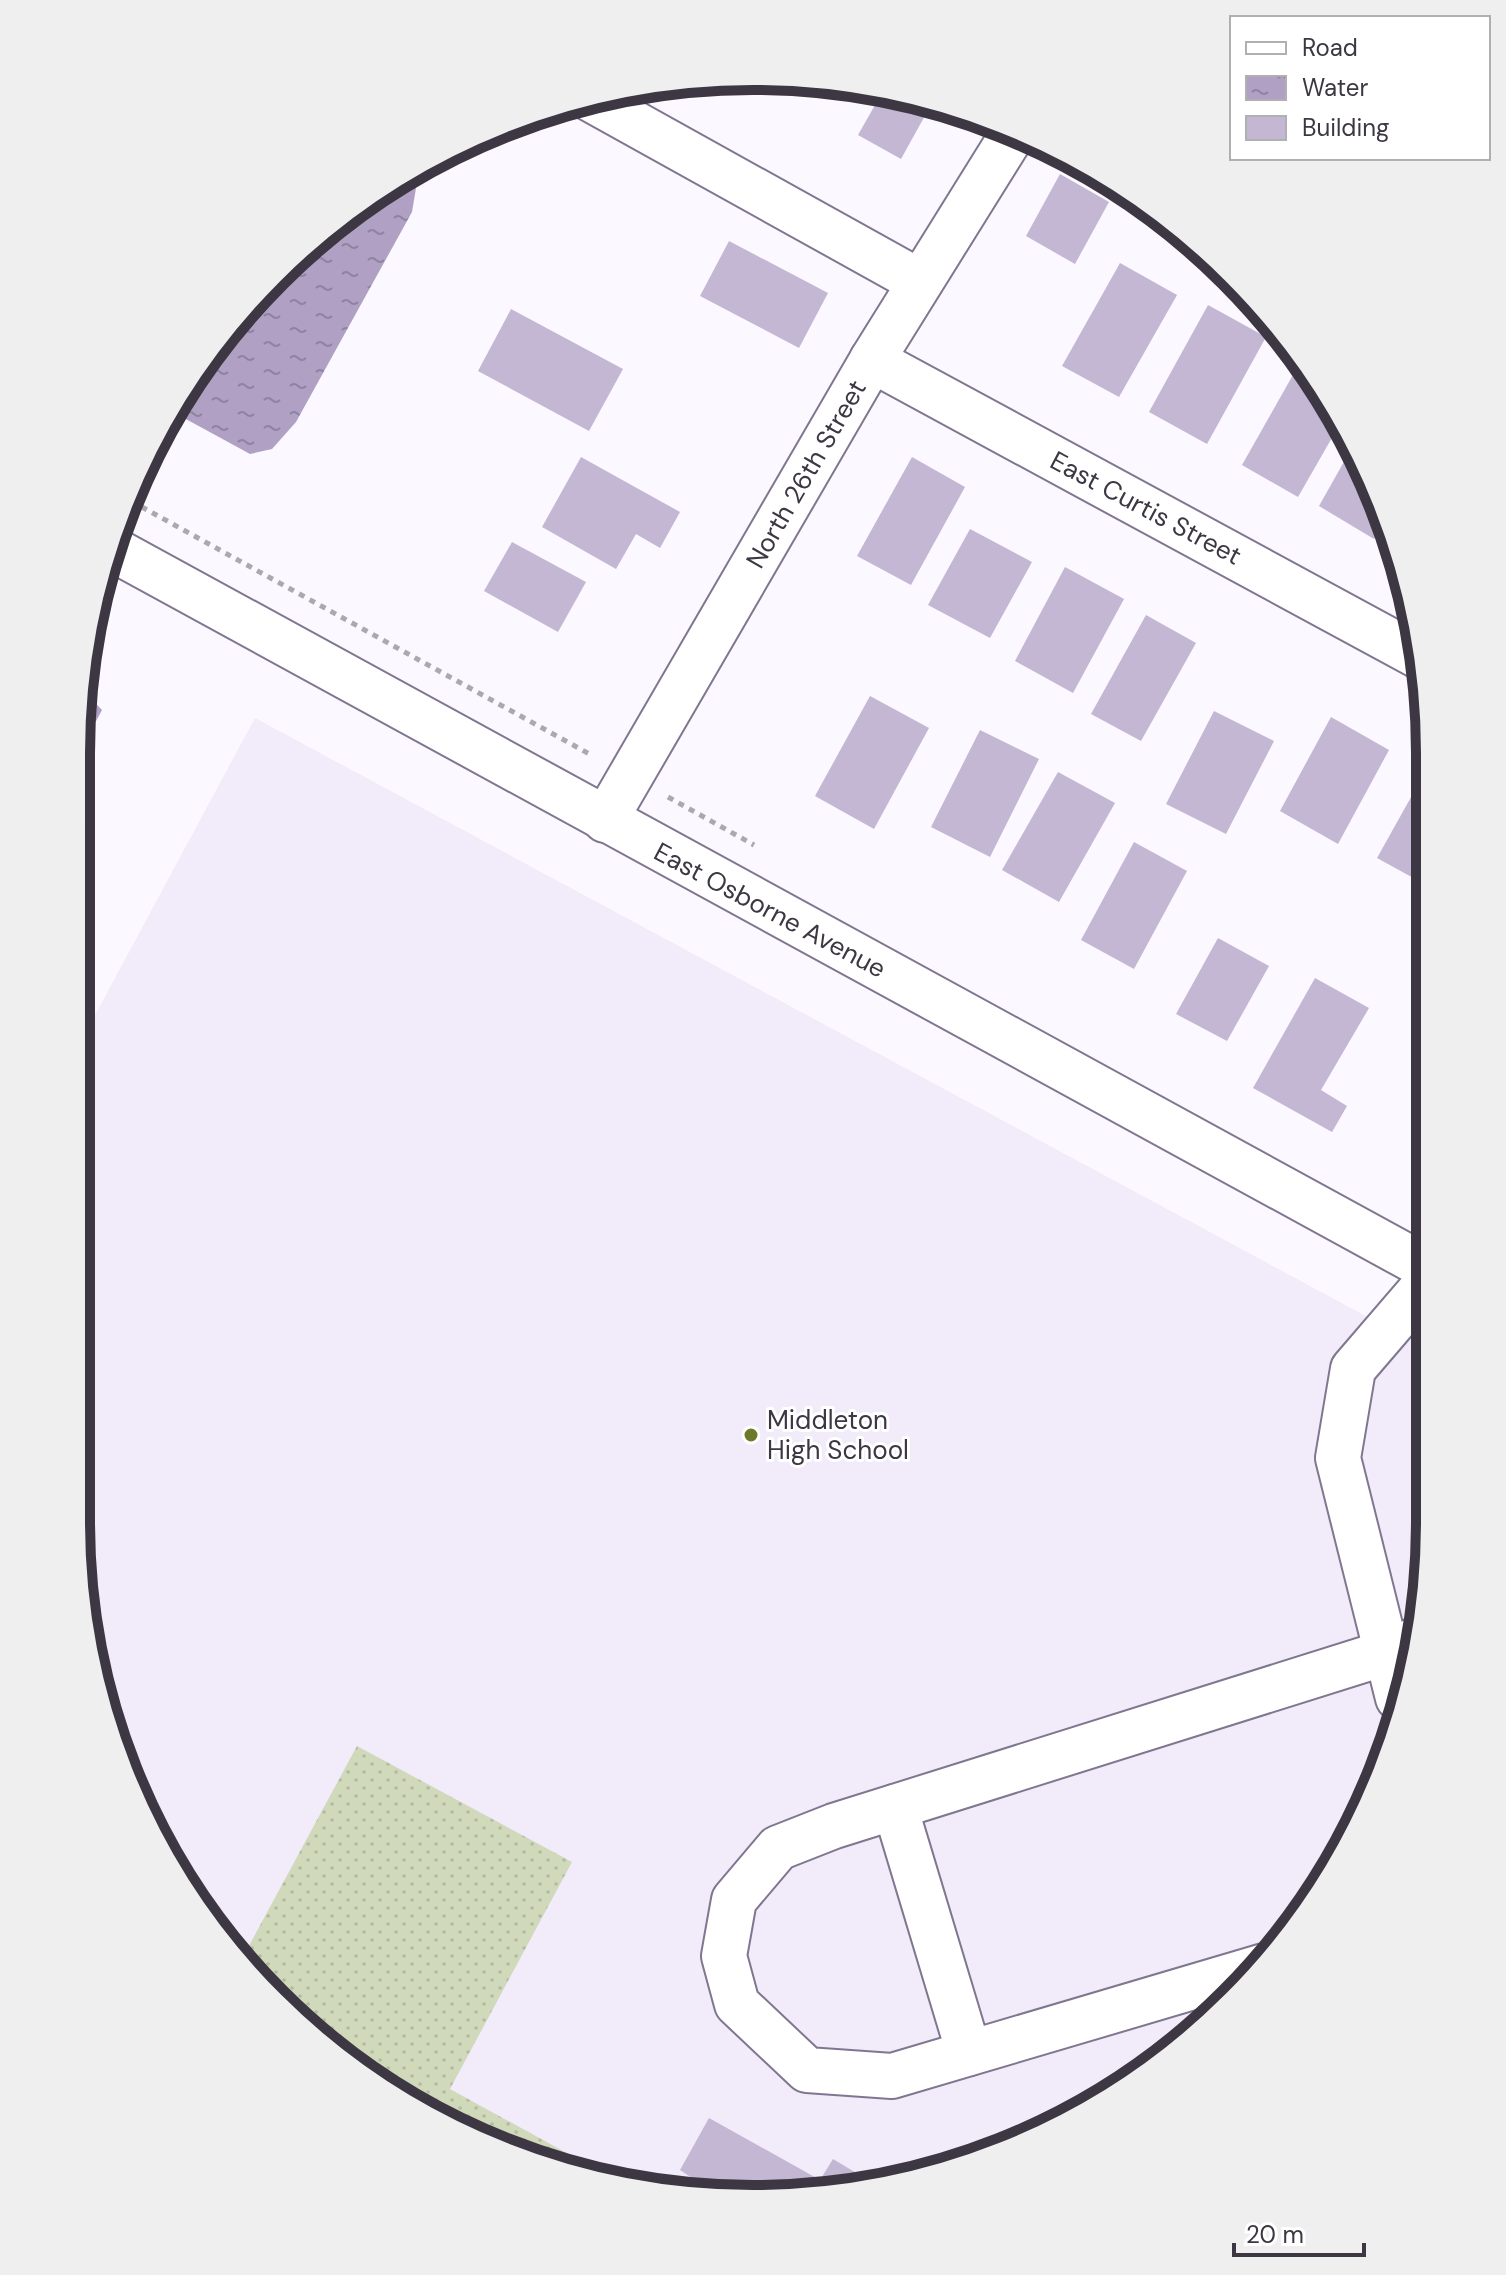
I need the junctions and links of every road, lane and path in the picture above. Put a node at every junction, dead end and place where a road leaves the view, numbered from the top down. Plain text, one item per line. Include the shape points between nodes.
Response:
1 (606, 107) edge
2 (1009, 141) edge
3 (920, 282) junction
4 (872, 360) junction
5 (121, 554) edge
6 (1407, 650) edge
7 (605, 820) junction
8 (1416, 1262) edge
9 (1416, 1296) edge
10 (1400, 1646) edge
11 (1399, 1667) edge
12 (895, 1807) junction
13 (1238, 1974) edge
14 (969, 2053) junction

1 - 3 street
2 - 3 street, North 26th Street
3 - 4 street, North 26th Street
4 - 6 street, East Curtis Street
4 - 7 street, North 26th Street
5 - 7 street, East Osborne Avenue
7 - 8 street, East Osborne Avenue
9 - 10 street via 1353,1369 1338,1458
10 - 11 street
10 - 12 street
12 - 14 street
12 - 14 street via 778,1848 734,1900 724,1956 737,2004 807,2070 892,2076
13 - 14 street

